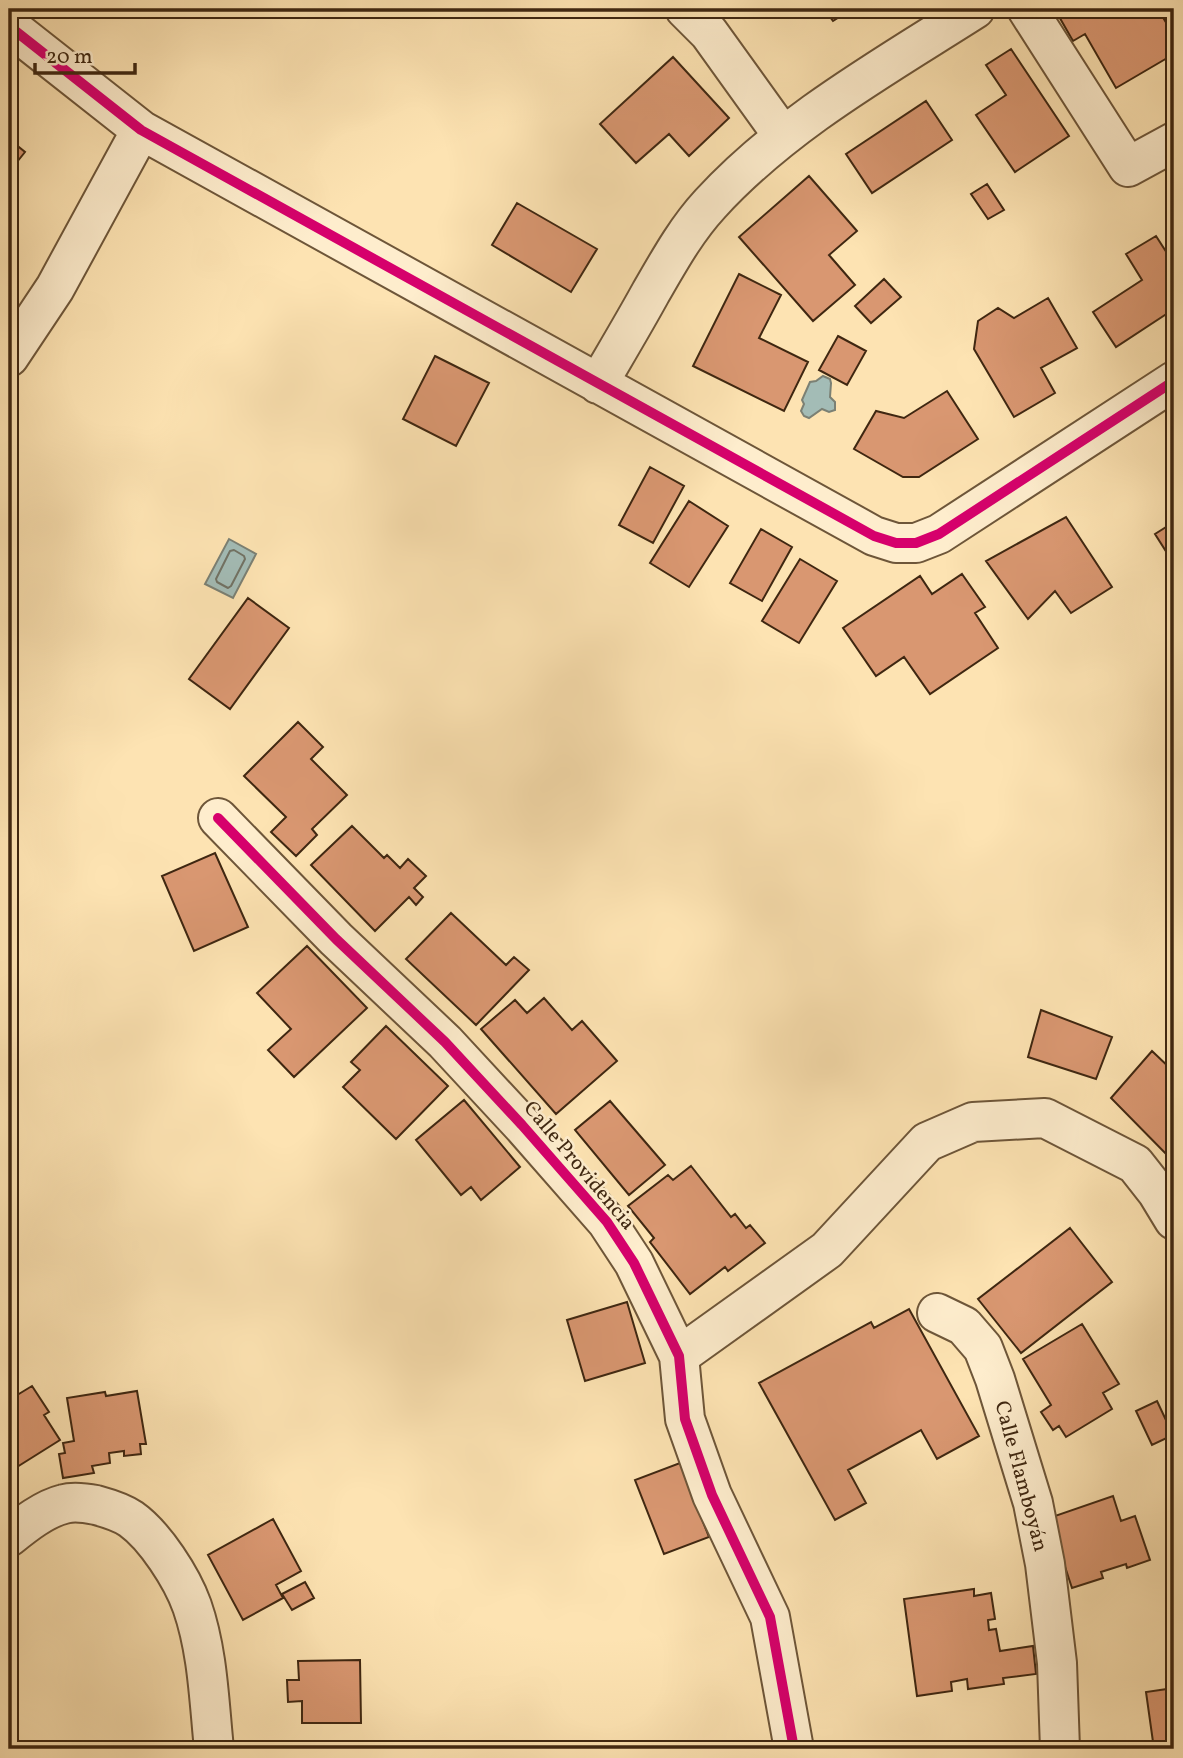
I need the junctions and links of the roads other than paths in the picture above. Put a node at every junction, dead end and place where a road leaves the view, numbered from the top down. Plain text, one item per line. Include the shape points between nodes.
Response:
1 (685, 9) edge
2 (975, 9) edge
3 (1027, 9) edge
4 (9, 26) edge
5 (141, 130) junction
6 (783, 136) junction
7 (1174, 142) edge
8 (9, 357) edge
9 (1174, 381) edge
10 (598, 384) junction
11 (218, 818) dead end
12 (1174, 1220) edge
13 (937, 1313) dead end
14 (680, 1356) junction
15 (9, 1536) edge
16 (214, 1749) edge
17 (794, 1749) edge
18 (1060, 1749) edge

1 - 6 street via 709,33
2 - 6 street
3 - 7 street via 1128,167
4 - 5 street
5 - 8 street via 55,288
5 - 10 street
6 - 10 street via 710,204 681,241
9 - 10 street via 939,534 916,543 874,536
11 - 14 street, Calle Providencia via 445,1042 607,1222 634,1263
12 - 14 street via 1135,1164 1045,1118 973,1122 927,1142 827,1250
13 - 18 street, Calle Flamboyán via 964,1326 983,1348 1033,1503 1057,1664
14 - 17 street, Calle Providencia via 685,1419 712,1495 770,1617
15 - 16 street via 65,1503 107,1508 130,1518 149,1535 169,1561 191,1604 205,1656

